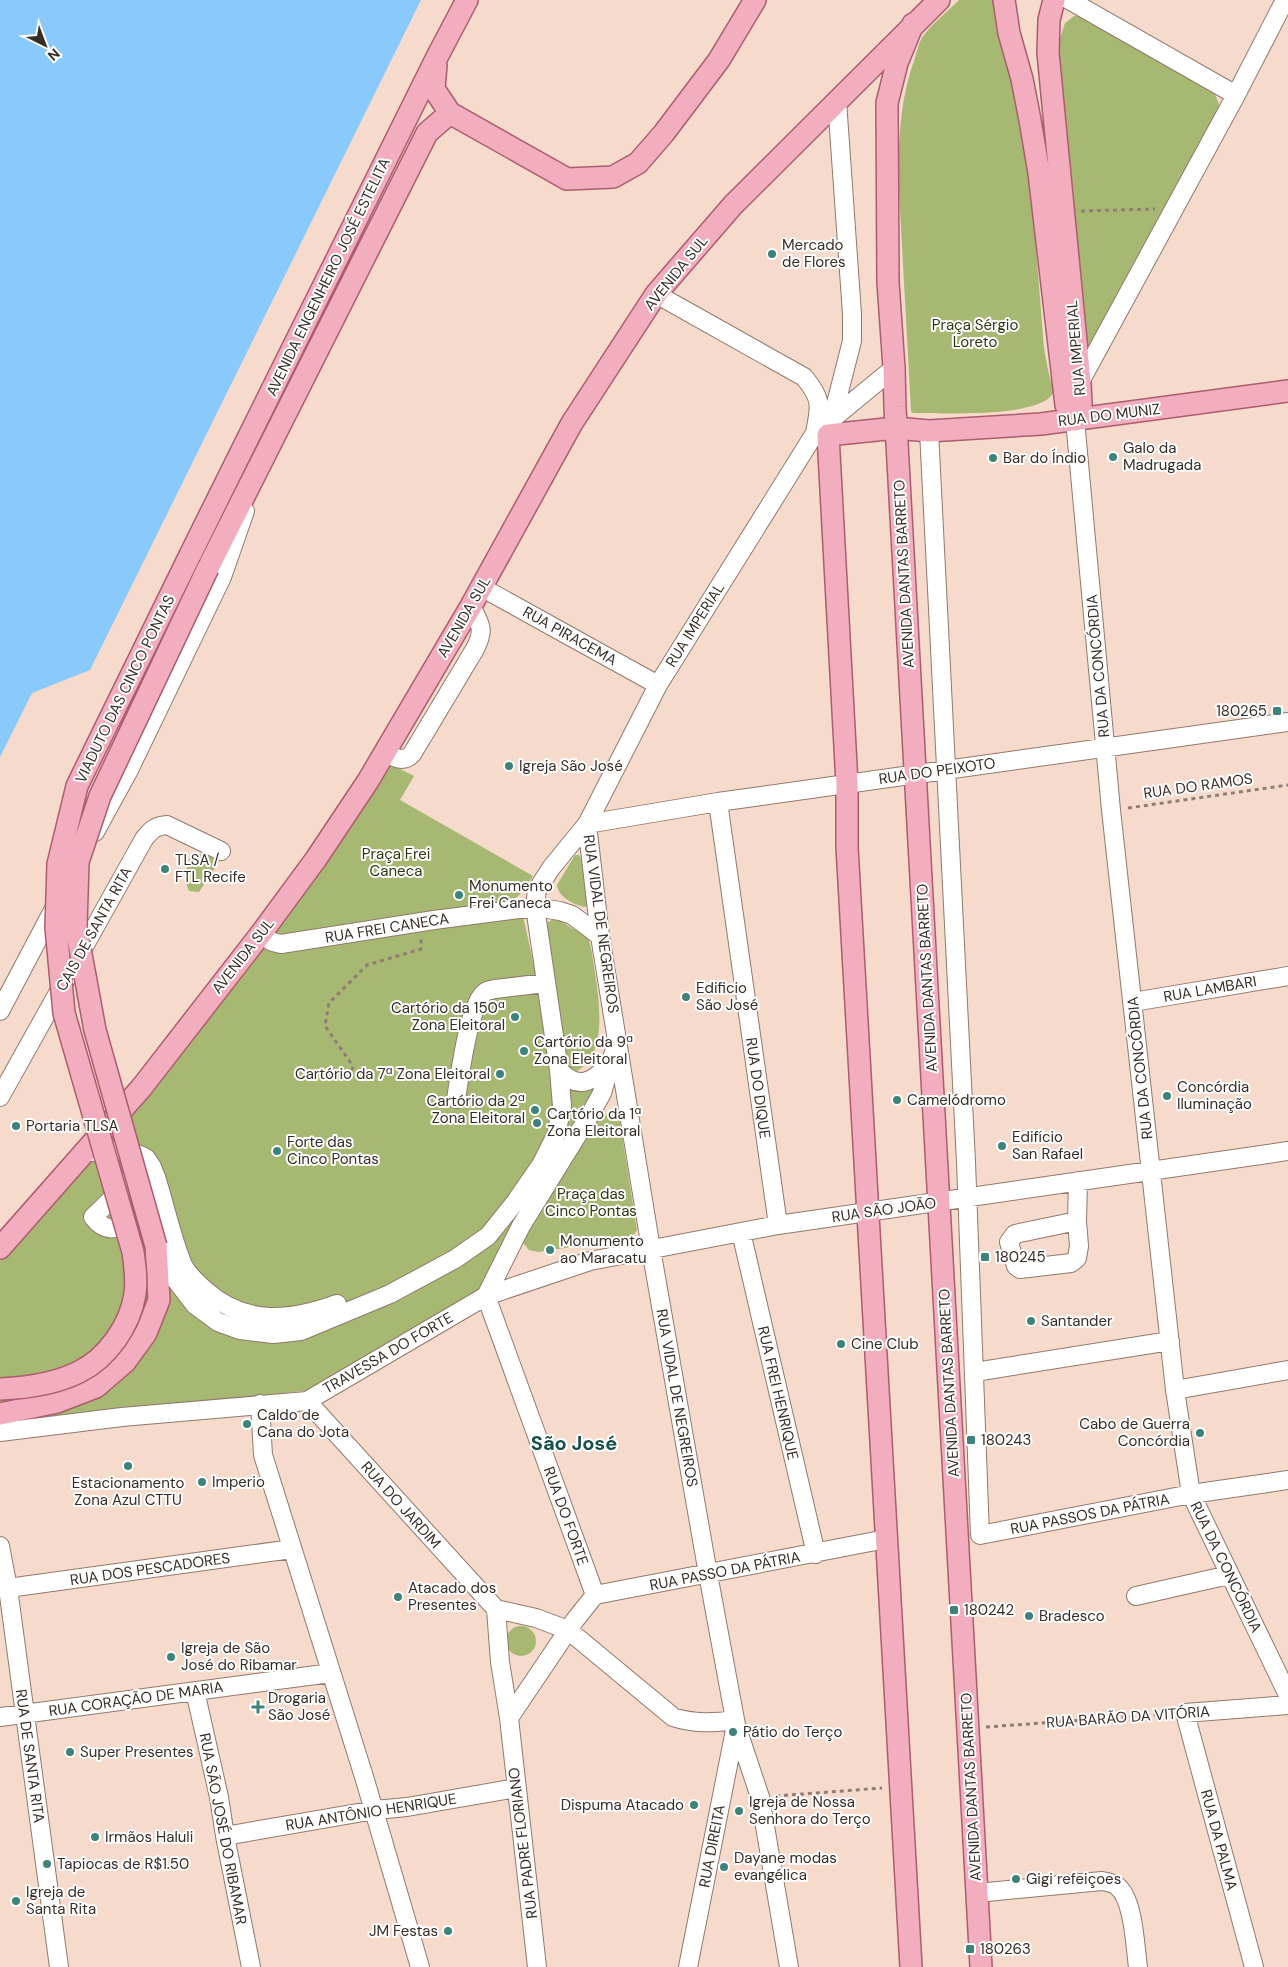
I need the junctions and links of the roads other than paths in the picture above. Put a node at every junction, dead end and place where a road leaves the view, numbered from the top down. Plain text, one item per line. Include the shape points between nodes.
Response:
1 (467, 0) edge
2 (755, 0) edge
3 (925, 0) edge
4 (939, 0) edge
5 (1004, 0) edge
6 (1054, 0) edge
7 (1068, 0) edge
8 (1285, 0) edge
9 (913, 24) junction
10 (437, 57) junction
11 (1236, 95) junction
12 (837, 101) junction
13 (450, 113) junction
14 (656, 294) junction
15 (894, 368) junction
16 (1074, 384) junction
17 (1288, 391) edge
18 (1119, 414) junction
19 (1075, 420) junction
20 (896, 428) junction
21 (825, 429) junction
22 (929, 431) junction
23 (263, 459) junction
24 (190, 555) joint
25 (208, 568) joint
26 (481, 587) junction
27 (658, 685) junction
28 (1288, 722) edge
29 (1105, 747) junction
30 (946, 770) junction
31 (915, 774) junction
32 (847, 784) junction
33 (718, 802) junction
34 (587, 824) junction
35 (221, 851) dead end
36 (535, 907) junction
37 (263, 931) junction
38 (600, 936) junction
39 (281, 944) junction
40 (246, 954) junction
41 (1288, 976) edge
42 (546, 984) junction
43 (1133, 1002) junction
44 (0, 1011) edge
45 (618, 1040) junction
46 (612, 1059) junction
47 (559, 1070) junction
48 (0, 1097) edge
49 (456, 1099) dead end
50 (1288, 1151) edge
51 (86, 1152) junction
52 (146, 1158) junction
53 (1150, 1171) junction
54 (1078, 1181) junction
55 (968, 1197) junction
56 (939, 1202) junction
57 (868, 1213) junction
58 (1077, 1222) dead end
59 (778, 1225) junction
60 (172, 1227) junction
61 (741, 1232) junction
62 (2, 1243) edge
63 (156, 1246) junction
64 (651, 1249) junction
65 (455, 1259) junction
66 (486, 1296) junction
67 (1170, 1341) junction
68 (1288, 1370) edge
69 (975, 1372) junction
70 (0, 1389) edge
71 (1176, 1390) junction
72 (306, 1400) junction
73 (260, 1404) junction
74 (0, 1414) edge
75 (0, 1432) edge
76 (1288, 1480) edge
77 (1191, 1494) junction
78 (980, 1534) joint
79 (886, 1539) junction
80 (0, 1546) edge
81 (292, 1549) junction
82 (816, 1554) junction
83 (708, 1574) junction
84 (1229, 1574) junction
85 (8, 1588) junction
86 (595, 1595) junction
87 (1136, 1596) dead end
88 (496, 1609) junction
89 (571, 1625) junction
90 (331, 1673) junction
91 (195, 1691) junction
92 (1288, 1695) edge
93 (1288, 1705) edge
94 (1185, 1713) joint
95 (24, 1715) junction
96 (0, 1717) edge
97 (509, 1718) junction
98 (735, 1722) junction
99 (517, 1788) junction
100 (373, 1810) junction
101 (224, 1836) junction
102 (977, 1893) junction
103 (59, 1967) edge
104 (251, 1967) edge
105 (420, 1967) edge
106 (537, 1967) edge
107 (688, 1967) edge
108 (789, 1967) edge
109 (911, 1967) edge
110 (981, 1967) edge
111 (1138, 1967) edge
112 (1254, 1967) edge

1 - 10 main road, AVENIDA ENGENHEIRO JOSÉ ESTELITA
2 - 13 main road via 719,60 664,133 638,163 613,177 567,179
3 - 9 street
4 - 9 main road, AVENIDA SUL
5 - 16 main road, RUA IMPERIAL via 1029,112
6 - 16 main road, RUA IMPERIAL via 1049,20 1048,52
7 - 11 street
8 - 11 street
9 - 12 main road, AVENIDA SUL
9 - 15 main road, AVENIDA DANTAS BARRETO via 897,63 887,103 888,282
10 - 13 main road via 434,89
10 - 24 main road, AVENIDA ENGENHEIRO JOSÉ ESTELITA
11 - 16 street
12 - 14 main road, AVENIDA SUL via 733,204
12 - 21 street via 852,341
13 - 23 main road, AVENIDA ENGENHEIRO JOSÉ ESTELITA via 427,133
14 - 21 street via 804,377 814,389
14 - 26 main road, AVENIDA SUL via 572,423
15 - 20 main road, AVENIDA DANTAS BARRETO
15 - 21 street, RUA IMPERIAL
16 - 18 main road via 1100,406
16 - 19 main road, RUA IMPERIAL via 1066,405
17 - 18 main road, RUA DO MUNIZ
18 - 19 main road, RUA DO MUNIZ
19 - 22 main road, RUA DO MUNIZ
19 - 29 street, RUA DA CONCÓRDIA
20 - 21 main road
20 - 22 main road
20 - 31 main road, AVENIDA DANTAS BARRETO
21 - 27 street, RUA IMPERIAL
21 - 32 main road
22 - 30 street, AVENIDA DANTAS BARRETO
23 - 25 main road, AVENIDA ENGENHEIRO JOSÉ ESTELITA
23 - 44 street via 222,577 128,772
24 - 70 main road, VIADUTO DAS CINCO PONTAS, bridge via 77,786 58,864 56,928 64,1013 133,1252 136,1294 116,1340 105,1353 79,1372 44,1384
25 - 63 main road, VIADUTO DAS CINCO PONTAS, bridge via 100,796 78,862 76,927 95,1030
26 - 27 street, RUA PIRACEMA
26 - 37 main road, AVENIDA SUL via 385,752 316,859
27 - 34 street, RUA IMPERIAL
28 - 29 street, RUA DO PEIXOTO
29 - 30 street, RUA DO PEIXOTO
29 - 43 street, RUA DA CONCÓRDIA
30 - 31 street, RUA DO PEIXOTO
30 - 55 street, AVENIDA DANTAS BARRETO
31 - 32 street, RUA DO PEIXOTO
31 - 56 main road, AVENIDA DANTAS BARRETO
32 - 33 street, RUA DO PEIXOTO
32 - 57 main road via 847,847
33 - 34 street, RUA DO PEIXOTO
33 - 59 street, RUA DO DIQUE
34 - 36 street via 546,875 538,890
34 - 38 street, RUA VIDAL DE NEGREIROS
35 - 48 street, CAIS DE SANTA RITA via 167,825 151,829
36 - 38 street, RUA FREI CANECA via 572,915
36 - 39 street, RUA FREI CANECA
36 - 42 street
37 - 39 street via 267,940
37 - 40 main road, AVENIDA SUL
38 - 45 street, RUA VIDAL DE NEGREIROS
39 - 40 street, RUA FREI CANECA
40 - 51 main road, AVENIDA SUL via 142,1088
41 - 43 street, RUA LAMBARI
42 - 47 street
42 - 49 street via 495,988 480,998 471,1021
43 - 53 street, RUA DA CONCÓRDIA
45 - 46 street
45 - 64 street, RUA VIDAL DE NEGREIROS
46 - 47 street via 602,1072 582,1083 566,1077
46 - 66 street via 602,1093 521,1226
47 - 65 street via 562,1106 556,1135 541,1165 488,1236
50 - 53 street, RUA SÃO JOÃO
51 - 52 street via 123,1150
51 - 62 main road, AVENIDA SUL
52 - 60 street via 156,1177
52 - 60 street via 93,1217 109,1230 153,1218
53 - 54 street, RUA SÃO JOÃO
53 - 67 street, RUA DA CONCÓRDIA
54 - 55 street, RUA SÃO JOÃO
54 - 58 street
55 - 56 street, RUA SÃO JOÃO
55 - 69 street, AVENIDA DANTAS BARRETO
56 - 57 street, RUA SÃO JOÃO
56 - 102 main road, AVENIDA DANTAS BARRETO
57 - 59 street, RUA SÃO JOÃO
57 - 79 main road
59 - 61 street, RUA SÃO JOÃO
60 - 65 street via 184,1266 193,1279 214,1298 239,1311 267,1318 295,1317 323,1309
61 - 64 street, RUA SÃO JOÃO
61 - 82 street, RUA FREI HENRIQUE
63 - 65 street, VIADUTO DAS CINCO PONTAS via 195,1305 218,1322 240,1330 274,1334 301,1331 378,1298
63 - 74 main road, VIADUTO DAS CINCO PONTAS via 159,1300 146,1333 125,1362 96,1387 58,1402
64 - 66 street, RUA SÃO JOÃO via 590,1261
64 - 83 street, RUA VIDAL DE NEGREIROS
66 - 72 street, TRAVESSA DO FORTE
66 - 86 street, RUA DO FORTE
67 - 69 street
67 - 71 street, RUA DA CONCÓRDIA
68 - 71 street
69 - 78 street, AVENIDA DANTAS BARRETO
71 - 77 street, RUA DA CONCÓRDIA
72 - 73 street, TRAVESSA DO FORTE
72 - 88 street, RUA DO JARDIM
73 - 75 street, TRAVESSA DO FORTE
73 - 81 street via 263,1455
76 - 77 street, RUA PASSOS DA PÁTRIA
77 - 78 street, RUA PASSOS DA PÁTRIA
77 - 84 street, RUA DA CONCÓRDIA
79 - 82 street, RUA PASSO DA PÁTRIA
79 - 109 main road
80 - 85 street, RUA DE SANTA RITA
81 - 85 street, RUA DOS PESCADORES
81 - 90 street
82 - 83 street, RUA PASSO DA PÁTRIA
83 - 86 street, RUA PASSO DA PÁTRIA
83 - 98 street, RUA VIDAL DE NEGREIROS
84 - 87 street
84 - 92 street, RUA DA CONCÓRDIA
85 - 95 street, RUA DE SANTA RITA
86 - 89 street
88 - 89 street
88 - 97 street, RUA PADRE FLORIANO
89 - 97 street
89 - 98 street via 673,1717 711,1724
90 - 91 street, RUA CORAÇÃO DE MARIA
90 - 100 street
91 - 95 street, RUA CORAÇÃO DE MARIA
91 - 101 street, RUA SÃO JOSÉ DO RIBAMAR via 219,1797
93 - 94 street, RUA BARÃO DA VITÓRIA
94 - 112 street, RUA DA PALMA
95 - 96 street, RUA CORAÇÃO DE MARIA
95 - 103 street, RUA DE SANTA RITA
97 - 99 street, RUA PADRE FLORIANO
98 - 107 street, RUA DIREITA
98 - 108 street, RUA VIDAL DE NEGREIROS via 760,1797
99 - 100 street, RUA ANTÔNIO HENRIQUE
99 - 106 street, RUA PADRE FLORIANO
100 - 101 street, RUA ANTÔNIO HENRIQUE
100 - 105 street
101 - 104 street, RUA SÃO JOSÉ DO RIBAMAR
102 - 110 main road, AVENIDA DANTAS BARRETO
102 - 111 street via 1102,1881 1116,1885 1127,1899

